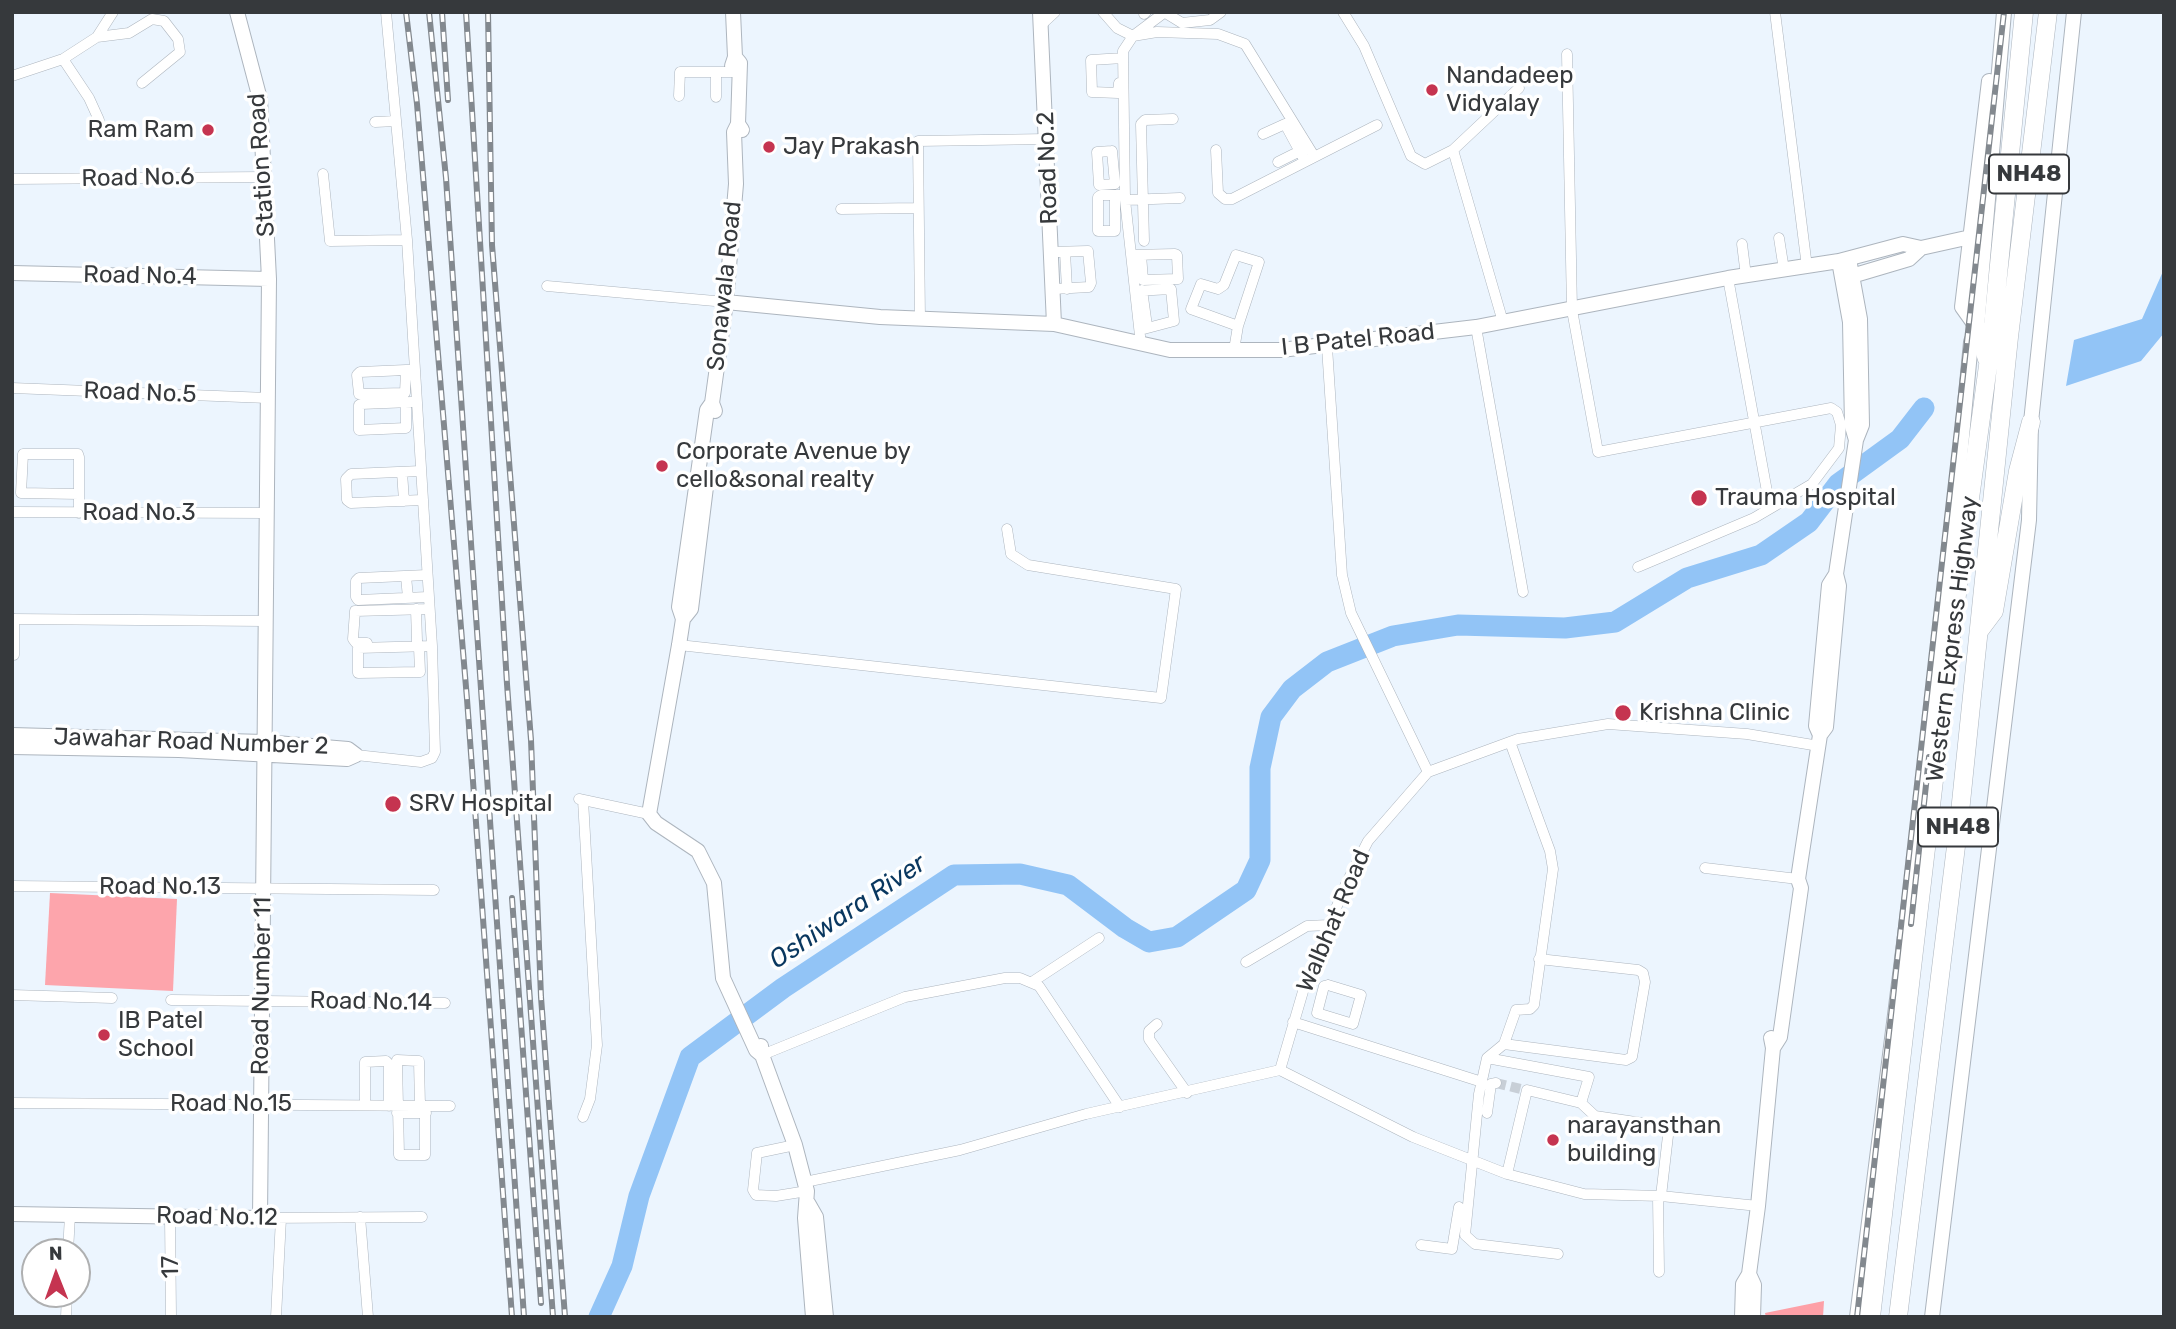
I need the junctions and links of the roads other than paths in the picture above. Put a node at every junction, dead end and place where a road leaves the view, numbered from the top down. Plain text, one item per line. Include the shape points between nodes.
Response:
1 (113, 12) edge
2 (237, 12) edge
3 (386, 12) edge
4 (733, 12) edge
5 (1055, 12) edge
6 (1103, 12) edge
7 (1221, 12) edge
8 (1343, 12) edge
9 (1775, 12) edge
10 (1997, 12) edge
11 (2004, 12) edge
12 (2024, 12) edge
13 (2048, 12) edge
14 (2074, 12) edge
15 (1168, 14) edge
16 (1040, 18) edge
17 (1133, 36) junction
18 (97, 37) junction
19 (1567, 54) dead end
20 (1121, 58) junction
21 (63, 59) junction
22 (734, 65) junction
23 (716, 72) junction
24 (12, 76) edge
25 (142, 83) dead end
26 (1121, 87) junction
27 (1519, 88) dead end
28 (679, 96) dead end
29 (716, 97) dead end
30 (99, 120) dead end
31 (1173, 120) dead end
32 (396, 121) junction
33 (375, 122) dead end
34 (1377, 125) dead end
35 (1264, 134) dead end
36 (1047, 139) junction
37 (1142, 146) junction
38 (1124, 147) junction
39 (1216, 150) dead end
40 (1453, 150) junction
41 (1306, 156) junction
42 (1278, 162) dead end
43 (323, 174) dead end
44 (264, 177) junction
45 (12, 180) edge
46 (1122, 196) junction
47 (1180, 198) dead end
48 (1143, 199) junction
49 (918, 208) junction
50 (841, 209) dead end
51 (1977, 236) junction
52 (1779, 238) dead end
53 (407, 240) junction
54 (1144, 241) dead end
55 (1742, 244) dead end
56 (1921, 248) junction
57 (1058, 252) junction
58 (1136, 255) junction
59 (1844, 260) junction
60 (1807, 267) junction
61 (1784, 270) junction
62 (12, 273) edge
63 (1746, 275) junction
64 (1138, 276) junction
65 (1847, 277) junction
66 (1728, 278) junction
67 (269, 279) junction
68 (547, 286) dead end
69 (1060, 289) junction
70 (1139, 290) junction
71 (726, 302) junction
72 (1573, 310) junction
73 (920, 320) junction
74 (1503, 322) junction
75 (1054, 324) junction
76 (1237, 326) junction
77 (1476, 327) junction
78 (1144, 328) junction
79 (1993, 334) junction
80 (1142, 345) junction
81 (1327, 346) junction
82 (1234, 350) junction
83 (410, 369) junction
84 (12, 388) edge
85 (268, 398) junction
86 (411, 402) junction
87 (2031, 422) junction
88 (1753, 423) junction
89 (421, 471) junction
90 (402, 472) junction
91 (32, 494) junction
92 (79, 494) junction
93 (422, 500) junction
94 (404, 501) junction
95 (1770, 508) junction
96 (12, 512) edge
97 (32, 512) junction
98 (79, 513) junction
99 (267, 513) junction
100 (1007, 529) dead end
101 (1638, 567) dead end
102 (427, 575) junction
103 (406, 576) junction
104 (1523, 593) dead end
105 (428, 597) junction
106 (408, 598) junction
107 (429, 609) junction
108 (416, 610) junction
109 (13, 619) edge
110 (265, 621) junction
111 (1979, 631) junction
112 (432, 643) junction
113 (418, 644) junction
114 (679, 645) junction
115 (14, 655) edge
116 (420, 669) junction
117 (433, 669) junction
118 (12, 735) edge
119 (1820, 740) junction
120 (83, 742) junction
121 (110, 742) junction
122 (1510, 742) junction
123 (12, 747) edge
124 (264, 748) junction
125 (356, 755) joint
126 (1428, 772) junction
127 (649, 814) junction
128 (1705, 868) dead end
129 (1798, 879) junction
130 (12, 886) edge
131 (263, 888) junction
132 (434, 890) dead end
133 (1328, 925) junction
134 (1099, 938) dead end
135 (1539, 959) junction
136 (1246, 962) dead end
137 (1032, 982) junction
138 (1304, 988) junction
139 (1322, 994) junction
140 (12, 995) edge
141 (112, 998) dead end
142 (171, 1000) dead end
143 (262, 1001) junction
144 (444, 1003) dead end
145 (1293, 1022) junction
146 (1157, 1024) dead end
147 (1504, 1044) junction
148 (760, 1051) junction
149 (1487, 1058) junction
150 (1280, 1070) junction
151 (1482, 1082) junction
152 (1496, 1083) dead end
153 (1187, 1093) junction
154 (1484, 1095) junction
155 (365, 1102) junction
156 (12, 1103) edge
157 (1581, 1103) junction
158 (261, 1105) junction
159 (394, 1105) junction
160 (423, 1106) junction
161 (450, 1106) dead end
162 (1120, 1107) junction
163 (1487, 1113) dead end
164 (583, 1117) dead end
165 (795, 1146) junction
166 (1471, 1161) junction
167 (1507, 1174) junction
168 (807, 1192) junction
169 (1659, 1196) junction
170 (1758, 1206) junction
171 (1458, 1208) dead end
172 (12, 1214) edge
173 (70, 1214) junction
174 (170, 1216) junction
175 (281, 1217) junction
176 (360, 1217) junction
177 (422, 1217) dead end
178 (260, 1218) junction
179 (1460, 1223) junction
180 (69, 1238) edge
181 (1422, 1245) dead end
182 (1558, 1254) dead end
183 (1659, 1272) dead end
184 (1749, 1275) junction
185 (171, 1317) edge
186 (276, 1317) edge
187 (368, 1317) edge
188 (813, 1317) edge
189 (826, 1317) edge
190 (1741, 1317) edge
191 (1753, 1317) edge
192 (1857, 1317) edge
193 (1871, 1317) edge
194 (1898, 1317) edge
195 (1932, 1317) edge

1 - 18 street
2 - 44 street, Station Road via 260,99
3 - 32 street
4 - 22 street, Sonawala Road
5 - 16 street
6 - 17 street via 1117,28
7 - 15 street via 1207,20 1179,23
8 - 40 street via 1364,46 1415,161 1425,164
9 - 60 street
10 - 51 street
11 - 51 street
12 - 79 highway, NH48
13 - 79 highway, NH48
14 - 87 street
15 - 17 street
16 - 36 street, Road No.2
17 - 20 street
17 - 41 street via 1218,34 1245,44
18 - 21 street
18 - 25 street via 129,33 152,19 164,21 178,39 180,52
19 - 72 street
20 - 26 street
20 - 26 street via 1091,60 1092,92 1118,93
21 - 24 street
21 - 30 street
22 - 23 street
22 - 71 street, Sonawala Road via 740,63 742,162 737,169
23 - 28 street via 680,72
23 - 29 street
26 - 38 street
27 - 40 street
31 - 37 street via 1143,121
32 - 33 street
32 - 53 street
34 - 41 street
35 - 41 street via 1285,124
36 - 49 street via 918,141
36 - 57 street, Road No.2
37 - 38 street
37 - 48 street
38 - 46 street
39 - 41 street via 1218,193 1225,199
40 - 74 street
41 - 42 street
43 - 53 street via 330,241
44 - 45 street, Road No.6
44 - 67 street, Station Road
46 - 48 street
46 - 58 street
47 - 48 street
48 - 54 street
49 - 50 street
49 - 73 street
51 - 56 street, I B Patel Road
51 - 79 street
52 - 61 street
53 - 83 street
55 - 63 street
56 - 59 street, I B Patel Road via 1903,244
56 - 65 street via 1909,259
57 - 69 street, Road No.2
57 - 69 street via 1089,252 1091,284
58 - 64 street
58 - 64 street via 1179,257 1178,279 1146,281
59 - 60 street, I B Patel Road
59 - 65 street
60 - 61 street, I B Patel Road
61 - 63 street, I B Patel Road
62 - 67 street, Road No.4
63 - 66 street, I B Patel Road
64 - 70 street
65 - 119 street via 1855,448 1836,574 1839,586 1826,727
66 - 72 street, I B Patel Road
66 - 88 street
67 - 85 street, Station Road
68 - 71 street
69 - 75 street, Road No.2
70 - 78 street
70 - 78 street via 1171,289 1174,321
71 - 73 street, I B Patel Road
71 - 114 street, Sonawala Road via 712,403 715,411 702,534 691,609 683,619
72 - 74 street, I B Patel Road
72 - 88 street via 1598,452
73 - 75 street, I B Patel Road
74 - 77 street, I B Patel Road
75 - 80 street, I B Patel Road
76 - 76 street via 1259,262 1236,255 1224,285 1218,289 1201,284 1191,309
76 - 82 street
77 - 81 street, I B Patel Road
77 - 104 street
78 - 80 street
79 - 111 highway, Western Express Highway / NH48
79 - 192 street via 1971,342 1944,625
79 - 193 highway, Western Express Highway / NH48 via 1938,740
80 - 82 street, I B Patel Road
81 - 82 street, I B Patel Road
81 - 126 street via 1338,552 1351,613
83 - 83 street via 360,372 359,394 405,393
83 - 86 street
84 - 85 street, Road No.5
85 - 99 street, Station Road
86 - 86 street via 359,405 359,430 407,428
86 - 89 street
87 - 111 highway via 1994,611
87 - 195 street via 2029,520
88 - 95 street
88 - 95 street via 1831,408 1837,411 1841,425 1841,444 1828,467 1812,484
89 - 90 street
89 - 93 street
90 - 94 street
90 - 94 street via 348,475 347,489 351,503
91 - 92 street
91 - 92 street via 21,491 23,454 75,453 79,457
91 - 97 street
92 - 98 street
93 - 94 street
93 - 102 street
95 - 101 street
96 - 97 street, Road No.3
97 - 98 street, Road No.3
98 - 99 street, Road No.3
99 - 110 street, Road Number 11
100 - 114 street via 1011,554 1028,565 1176,589 1161,698
102 - 103 street
102 - 105 street
103 - 106 street
103 - 106 street via 357,579 356,597
105 - 106 street
105 - 107 street
107 - 108 street
107 - 112 street
108 - 113 street
108 - 113 street via 358,610 352,615 353,639 356,643
109 - 110 street
109 - 115 street
110 - 124 street, Road Number 11
111 - 194 highway, Western Express Highway / NH48
112 - 113 street
112 - 117 street
113 - 116 street
113 - 116 street via 358,648 358,672
114 - 127 street, Sonawala Road
116 - 117 street
117 - 125 street via 435,752 426,762
118 - 120 street, Jawahar Road Number 2
119 - 122 street, Walbhat Road via 1608,724
119 - 129 street
120 - 121 street, Jawahar Road Number 2
120 - 123 street, Jawahar Road Number 2
121 - 124 street, Jawahar Road Number 2
121 - 124 street, Jawahar Road Number 2 via 179,750
122 - 126 street, Walbhat Road
122 - 135 street via 1553,869
124 - 125 street, Jawahar Road Number 2 via 348,749
124 - 131 street, Road Number 11
126 - 133 street, Walbhat Road via 1368,841
127 - 148 street via 698,851 714,883 725,975
127 - 164 street via 581,799 597,1045
128 - 129 street
129 - 170 street via 1801,888 1790,939 1780,1037 1773,1048
130 - 131 street, Road No.13
131 - 132 street, Road No.13
131 - 143 street, Road Number 11
133 - 136 street via 1307,926
133 - 138 street, Walbhat Road
134 - 137 street
135 - 147 street via 1534,1005 1514,1012
135 - 147 street via 1643,973 1632,1057 1620,1061
137 - 148 street via 1005,978 905,997
137 - 162 street via 1040,986
138 - 139 street
138 - 145 street, Walbhat Road
139 - 139 street via 1327,985 1361,995 1353,1024 1317,1013
140 - 141 street
142 - 143 street, Road No.14
143 - 144 street, Road No.14
143 - 158 street, Road Number 11
145 - 150 street, Walbhat Road
145 - 151 street
146 - 153 street via 1149,1031 1149,1039
147 - 149 street
148 - 165 street
149 - 151 street
149 - 157 street via 1588,1075
150 - 153 street
150 - 166 street via 1413,1138
151 - 154 street
152 - 154 street via 1491,1083
153 - 162 street
154 - 163 street
154 - 166 street
155 - 158 street, Road No.15
155 - 159 street, Road No.15
155 - 159 street via 366,1061 388,1062
156 - 158 street, Road No.15
157 - 167 street via 1524,1089
157 - 169 street via 1595,1116 1669,1127
158 - 178 street, Road Number 11
159 - 160 street, Road No.15
159 - 160 street via 397,1061 408,1060 419,1061
159 - 160 street via 398,1153 423,1155
160 - 161 street, Road No.15
162 - 168 street
165 - 168 street
165 - 168 street via 757,1153 753,1191 776,1196
166 - 167 street
166 - 179 street
167 - 169 street via 1584,1194
168 - 188 street
168 - 189 street via 816,1217
169 - 170 street
169 - 183 street
170 - 184 street
171 - 179 street
172 - 173 street, Road No.12
173 - 174 street, Road No.12
173 - 180 street
174 - 178 street, Road No.12
174 - 185 street, 17
175 - 176 street, Road No.12
175 - 178 street, Road No.12
175 - 186 street
176 - 177 street, Road No.12
176 - 187 street
179 - 181 street via 1452,1249
179 - 182 street via 1475,1244
184 - 190 street via 1743,1284
184 - 191 street via 1754,1285

